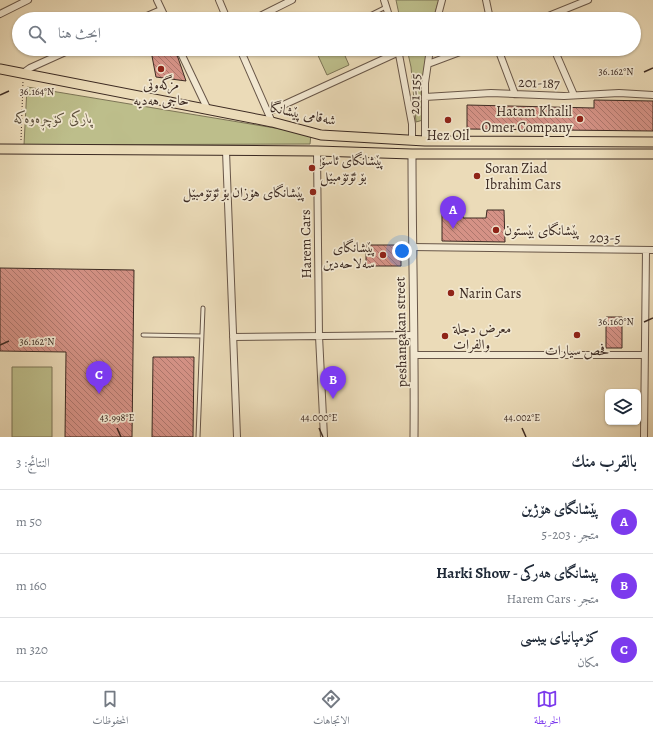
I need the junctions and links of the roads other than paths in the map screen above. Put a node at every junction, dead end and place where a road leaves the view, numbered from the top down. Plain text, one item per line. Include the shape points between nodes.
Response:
1 (28, 0) edge
2 (157, 0) edge
3 (219, 0) edge
4 (292, 0) edge
5 (384, 0) edge
6 (442, 0) edge
7 (486, 0) edge
8 (588, 0) edge
9 (386, 7) junction
10 (161, 10) joint
11 (156, 12) edge
12 (224, 12) edge
13 (268, 12) edge
14 (376, 12) edge
15 (388, 12) edge
16 (439, 12) edge
17 (489, 12) edge
18 (558, 12) edge
19 (0, 14) edge
20 (57, 56) edge
21 (182, 56) edge
22 (243, 56) edge
23 (386, 56) edge
24 (400, 56) edge
25 (429, 56) edge
26 (449, 56) edge
27 (501, 56) edge
28 (557, 56) edge
29 (428, 64) junction
30 (0, 69) edge
31 (24, 73) junction
32 (515, 94) junction
33 (574, 95) junction
34 (653, 95) edge
35 (425, 97) junction
36 (208, 110) junction
37 (268, 112) junction
38 (272, 122) junction
39 (412, 124) junction
40 (426, 124) junction
41 (321, 135) junction
42 (412, 140) junction
43 (426, 141) junction
44 (635, 142) junction
45 (653, 142) edge
46 (0, 148) edge
47 (226, 151) junction
48 (317, 151) junction
49 (635, 153) junction
50 (412, 154) junction
51 (653, 154) edge
52 (412, 247) junction
53 (646, 250) junction
54 (653, 250) edge
55 (203, 308) dead end
56 (143, 335) dead end
57 (414, 335) junction
58 (202, 336) junction
59 (319, 336) junction
60 (233, 337) junction
61 (415, 355) junction
62 (644, 355) junction
63 (198, 437) edge
64 (237, 437) edge
65 (324, 437) edge
66 (414, 437) edge
67 (644, 437) edge

1 - 19 street
2 - 10 street
3 - 12 street
4 - 13 street
5 - 9 street
6 - 16 street
7 - 17 street
8 - 18 street
9 - 14 lane
9 - 15 street
10 - 11 street
20 - 31 street
21 - 36 street
22 - 37 street
23 - 37 street
24 - 39 street
25 - 29 street, 201-155
26 - 29 street
27 - 32 street
28 - 33 street
29 - 35 street, 201-155
30 - 31 main road, شەقامی پێشانگا
31 - 36 main road, شەقامی پێشانگا
32 - 33 street, 201-187
32 - 35 street, 201-187
33 - 34 street, 201-187
35 - 40 street, 201-155
36 - 38 main road, شەقامی پێشانگا
37 - 38 street
38 - 41 main road, شەقامی پێشانگا
39 - 40 street
39 - 42 street
40 - 43 street, 201-155
41 - 42 main road, شەقامی پێشانگا
41 - 48 main road
42 - 43 main road, شەقامی پێشانگا
43 - 44 main road, شەقامی پێشانگا
44 - 45 main road, شەقامی پێشانگا
44 - 49 main road
46 - 47 main road
47 - 48 main road
47 - 60 street
48 - 50 main road
48 - 59 street, Harem Cars
49 - 50 main road
49 - 51 main road
50 - 52 street, peshangakan street
52 - 53 street, 203-5
52 - 57 street, peshangakan street
53 - 54 street, 203-5
53 - 62 street
55 - 58 lane
56 - 58 lane
57 - 59 street
57 - 61 street, peshangakan street
58 - 63 lane
59 - 60 street
59 - 65 street, Harem Cars
60 - 64 street
61 - 62 street
61 - 66 street, peshangakan street
62 - 67 street

